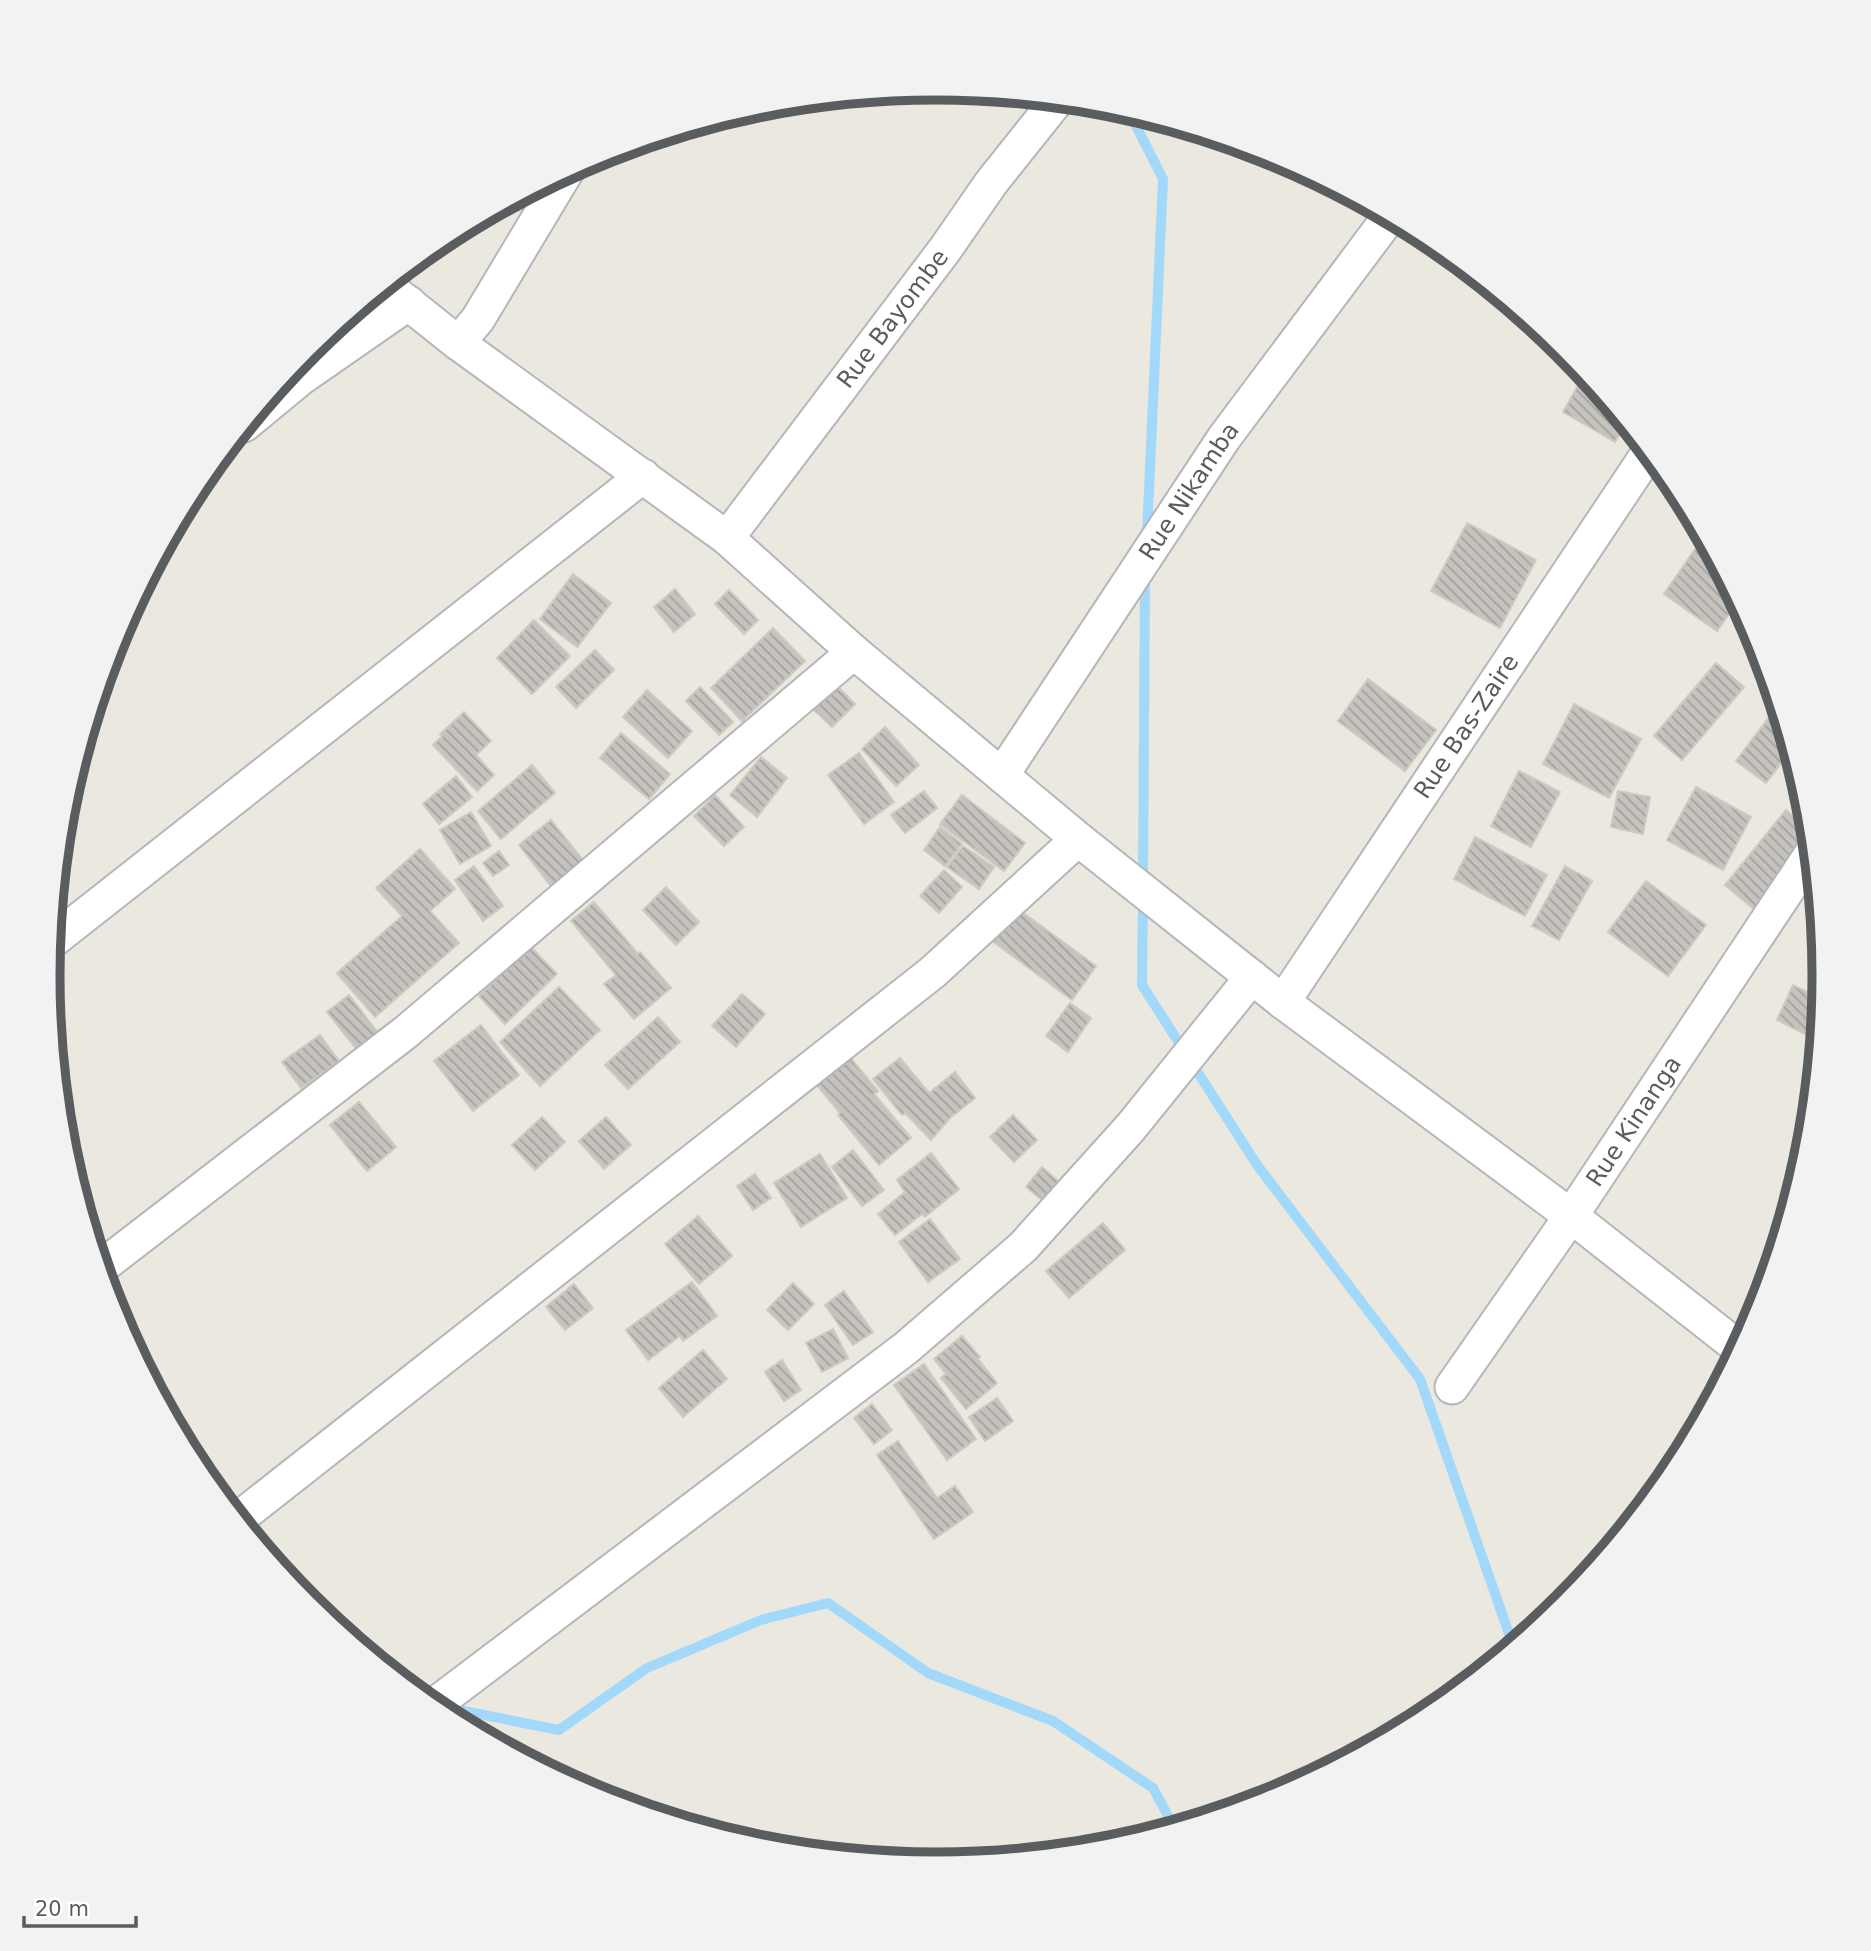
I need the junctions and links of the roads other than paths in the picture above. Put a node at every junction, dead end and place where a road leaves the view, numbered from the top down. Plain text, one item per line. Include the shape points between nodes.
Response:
1 (1051, 107) edge
2 (558, 185) edge
3 (1384, 223) edge
4 (396, 294) edge
5 (458, 343) junction
6 (276, 399) edge
7 (1643, 460) edge
8 (643, 476) junction
9 (727, 538) junction
10 (854, 652) junction
11 (1002, 775) junction
12 (1078, 839) junction
13 (1804, 864) edge
14 (61, 934) edge
15 (1252, 977) junction
16 (1283, 1002) junction
17 (1571, 1216) junction
18 (108, 1262) edge
19 (1731, 1342) edge
20 (1452, 1387) dead end
21 (245, 1514) edge
22 (442, 1699) edge

1 - 9 street, Rue Bayombe
2 - 5 street via 478,319
3 - 11 street, Rue Nikamba via 1224,438
4 - 5 street
4 - 6 street
5 - 8 street
7 - 16 street, Rue Bas-Zaire
8 - 9 street
8 - 14 street
9 - 10 street
10 - 11 street
10 - 18 street via 406,1032
11 - 12 street
12 - 15 street
12 - 21 street via 933,971
13 - 17 street, Rue Kinanga
15 - 16 street
15 - 22 street via 1131,1127 1023,1247 906,1348
16 - 17 street
17 - 19 street
17 - 20 street, Rue Kinanga

